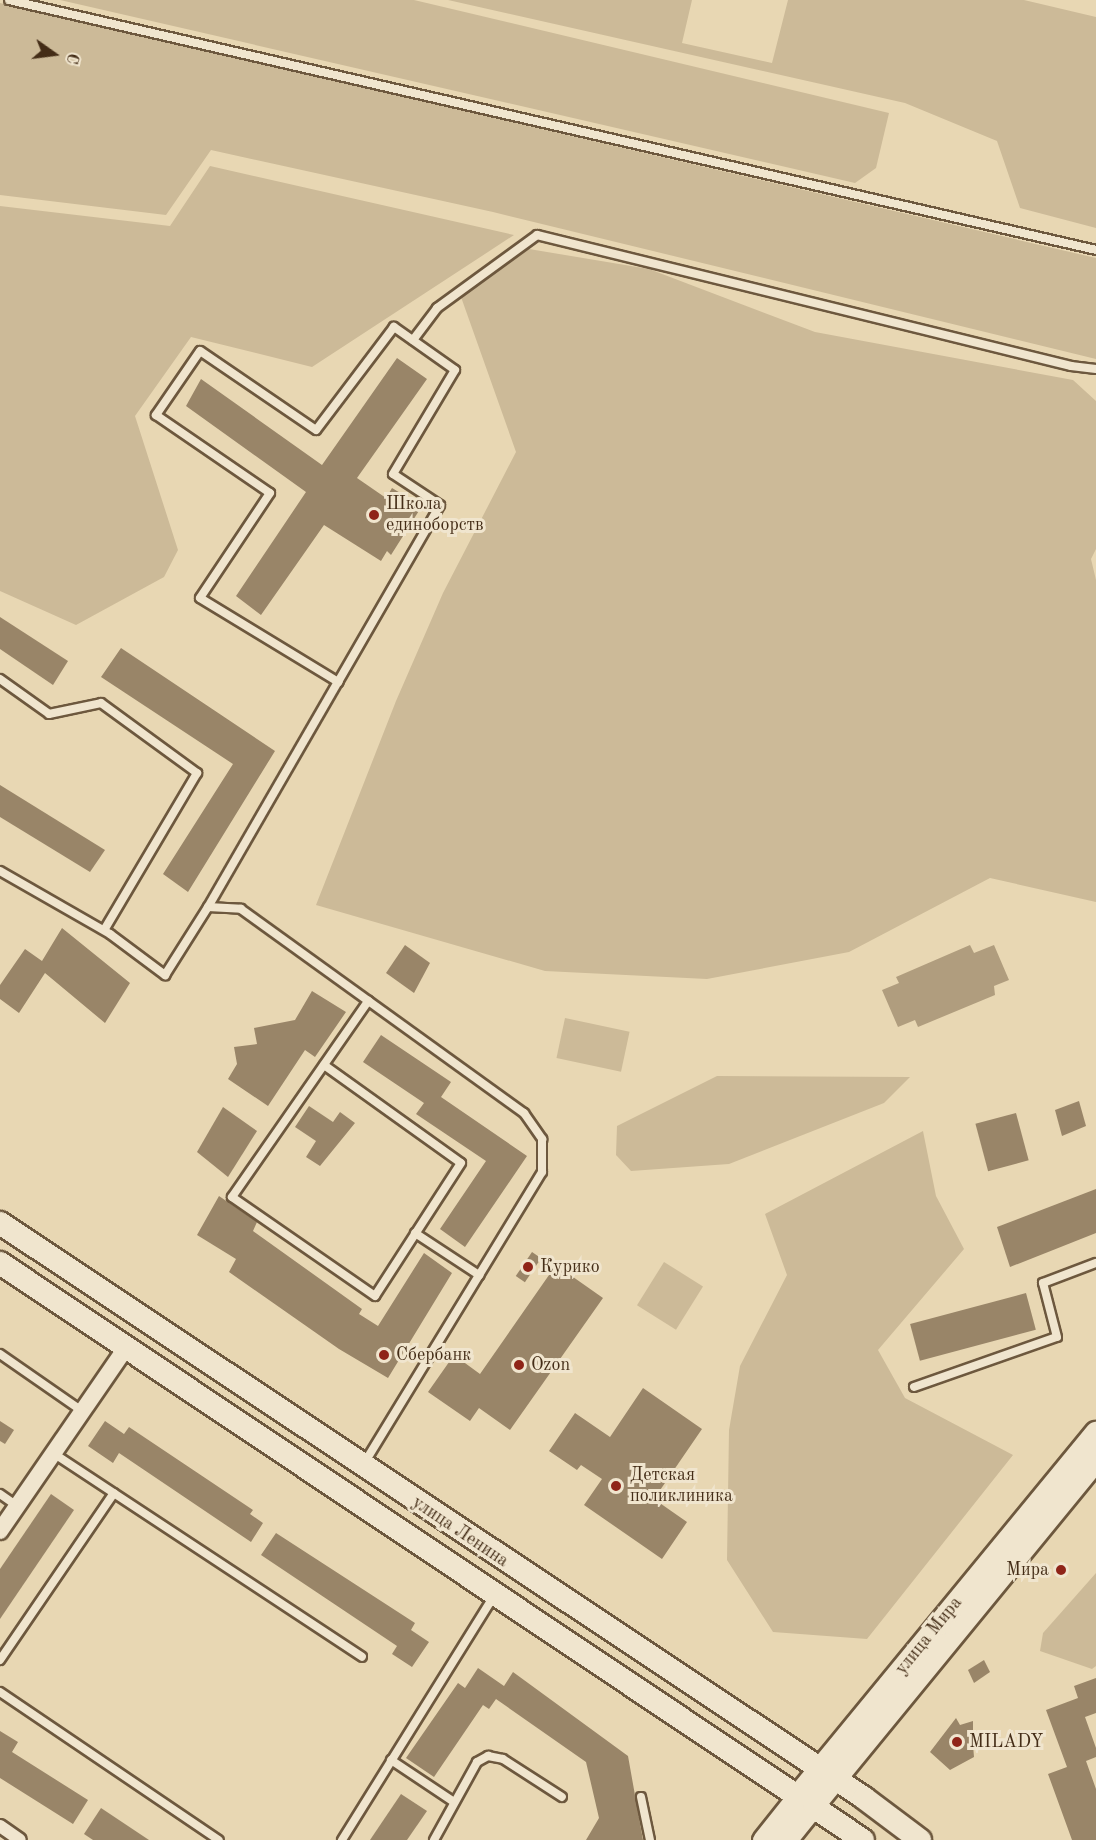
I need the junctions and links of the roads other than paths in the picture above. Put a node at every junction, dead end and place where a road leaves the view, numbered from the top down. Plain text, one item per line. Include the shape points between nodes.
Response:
1 (9, 0) edge
2 (1096, 250) edge
3 (413, 340) junction
4 (1096, 369) edge
5 (0, 679) edge
6 (338, 682) junction
7 (0, 871) edge
8 (208, 907) junction
9 (104, 930) junction
10 (368, 1001) junction
11 (324, 1065) junction
12 (0, 1223) edge
13 (415, 1233) junction
14 (0, 1263) edge
15 (1096, 1263) edge
16 (479, 1275) junction
17 (143, 1319) junction
18 (126, 1348) junction
19 (0, 1354) edge
20 (914, 1387) dead end
21 (82, 1411) junction
22 (1096, 1433) edge
23 (53, 1454) junction
24 (1096, 1460) edge
25 (362, 1467) junction
26 (114, 1493) junction
27 (345, 1493) junction
28 (0, 1494) edge
29 (17, 1506) junction
30 (0, 1531) edge
31 (495, 1593) junction
32 (362, 1657) dead end
33 (0, 1660) edge
34 (0, 1692) edge
35 (391, 1760) junction
36 (827, 1774) junction
37 (562, 1797) dead end
38 (641, 1797) dead end
39 (806, 1801) junction
40 (454, 1802) junction
41 (0, 1826) edge
42 (20, 1840) edge
43 (219, 1840) edge
44 (342, 1840) edge
45 (435, 1840) edge
46 (650, 1840) edge
47 (763, 1840) edge
48 (786, 1840) edge
49 (863, 1840) edge
50 (920, 1840) edge

1 - 2 lane
3 - 4 lane via 437,308 537,235
3 - 6 lane via 455,370 393,474 441,505
3 - 6 lane via 394,327 316,430 201,351 156,415 270,493 200,598
5 - 9 lane via 49,714 101,704 198,773
6 - 8 lane
7 - 9 lane
8 - 9 lane via 165,975
8 - 10 lane via 241,909
10 - 11 lane
10 - 16 lane via 524,1113 542,1139 542,1172
11 - 13 lane via 461,1163
11 - 13 lane via 232,1197 375,1296
12 - 17 main road, улица Ленина
13 - 16 lane
14 - 18 main road, улица Ленина
15 - 20 lane via 1043,1282 1057,1337
16 - 25 lane
17 - 18 main road
17 - 25 main road, улица Ленина
18 - 21 street
18 - 27 main road, улица Ленина
19 - 21 lane
21 - 23 street
22 - 36 main road, улица Мира
23 - 26 lane
23 - 29 street
24 - 36 main road, улица Мира
25 - 27 main road
25 - 36 main road, улица Ленина
26 - 32 lane
26 - 33 lane
27 - 31 main road, улица Ленина
28 - 29 lane
29 - 30 street
31 - 35 lane
31 - 39 main road, улица Ленина
34 - 43 lane
35 - 40 lane
35 - 44 lane
36 - 39 main road, улица Мира
36 - 50 main road, улица Ленина
37 - 40 lane via 503,1759 488,1756 477,1762
38 - 46 lane
39 - 47 street, улица Мира
39 - 48 street, улица Мира
39 - 49 main road, улица Ленина
40 - 45 lane
41 - 42 street

